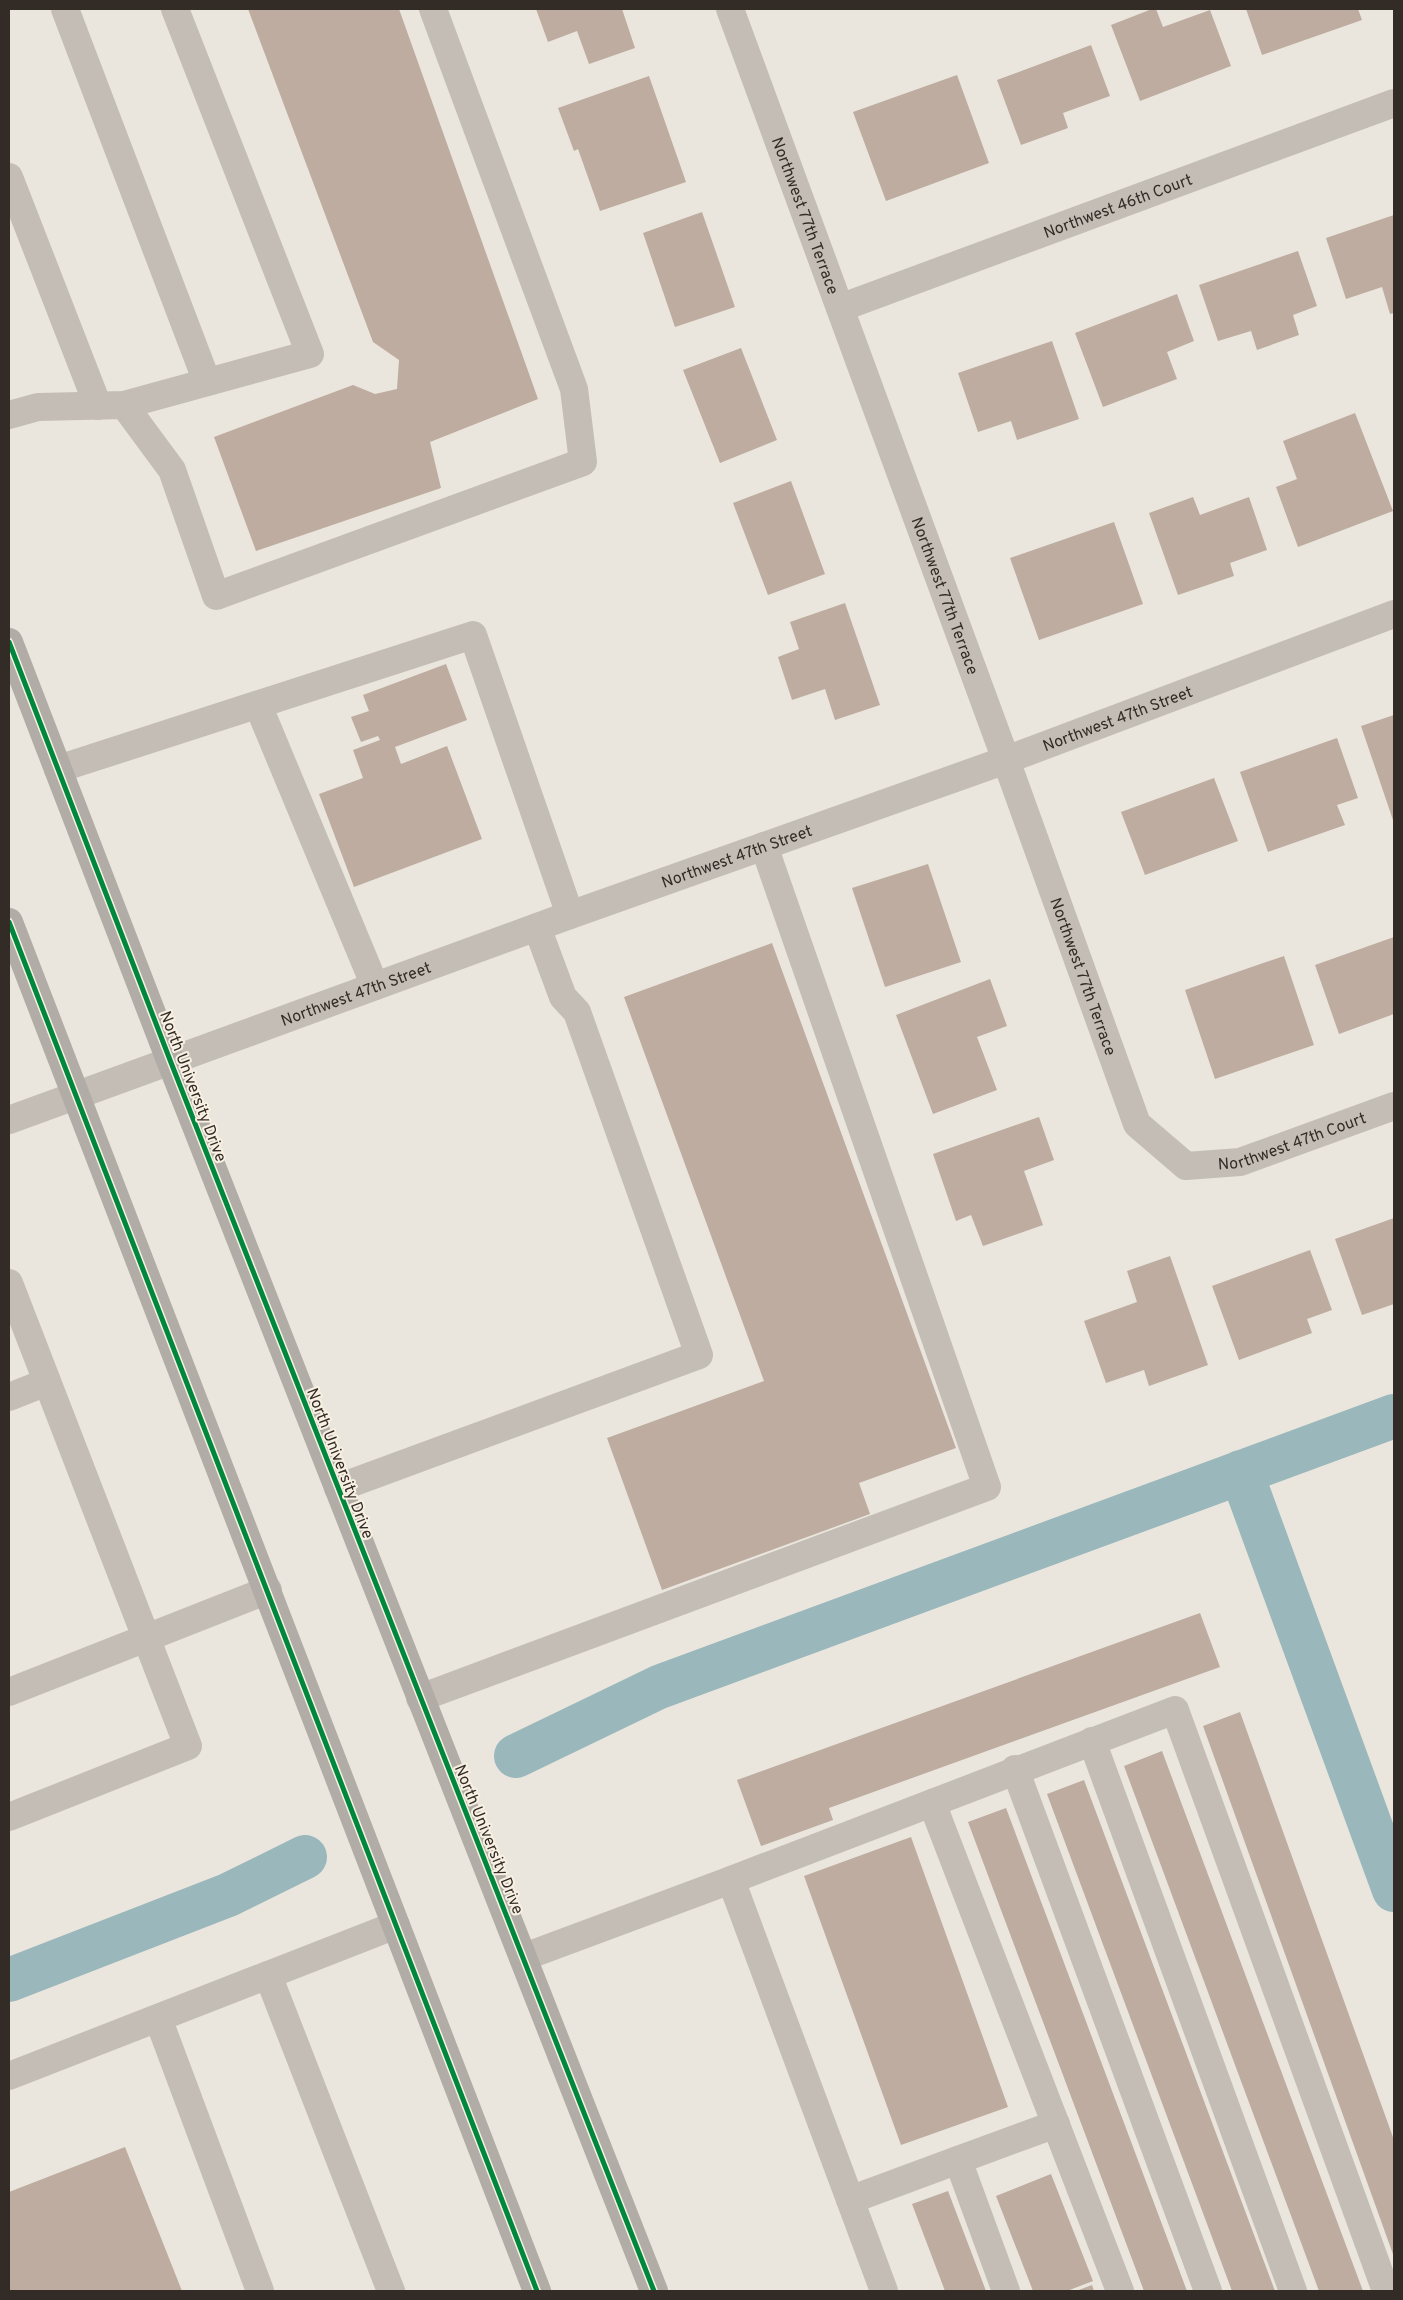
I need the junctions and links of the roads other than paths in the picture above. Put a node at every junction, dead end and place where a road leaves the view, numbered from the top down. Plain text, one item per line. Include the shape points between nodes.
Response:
1 (65, 9) edge
2 (175, 9) edge
3 (433, 9) edge
4 (730, 9) edge
5 (1394, 103) edge
6 (9, 177) edge
7 (840, 308) junction
8 (207, 382) junction
9 (111, 405) junction
10 (9, 415) edge
11 (1394, 614) edge
12 (9, 642) edge
13 (258, 705) junction
14 (1006, 760) junction
15 (58, 769) junction
16 (764, 846) junction
17 (570, 915) junction
18 (9, 922) edge
19 (537, 927) junction
20 (375, 986) junction
21 (170, 1060) junction
22 (76, 1095) junction
23 (1394, 1106) edge
24 (9, 1120) edge
25 (1186, 1166) joint
26 (9, 1283) edge
27 (47, 1382) junction
28 (9, 1397) edge
29 (338, 1488) junction
30 (268, 1590) junction
31 (146, 1638) junction
32 (9, 1692) edge
33 (420, 1698) junction
34 (1092, 1742) junction
35 (1015, 1769) junction
36 (932, 1803) junction
37 (9, 1817) edge
38 (731, 1880) junction
39 (396, 1925) junction
40 (524, 1957) junction
41 (268, 1975) junction
42 (158, 2018) junction
43 (9, 2076) edge
44 (1056, 2124) junction
45 (958, 2160) junction
46 (850, 2200) junction
47 (260, 2291) edge
48 (391, 2291) edge
49 (536, 2291) edge
50 (654, 2291) edge
51 (884, 2291) edge
52 (1006, 2291) edge
53 (1120, 2291) edge
54 (1208, 2291) edge
55 (1293, 2291) edge
56 (1386, 2291) edge

1 - 8 street
2 - 8 street via 310,354
3 - 9 street via 574,389 583,462 216,596 172,470
4 - 7 street, Northwest 77th Terrace
5 - 7 street, Northwest 46th Court
6 - 9 street
7 - 14 street, Northwest 77th Terrace
8 - 9 street
9 - 10 street via 38,407
11 - 14 street, Northwest 47th Street
12 - 15 main road, North University Drive
13 - 15 street
13 - 17 street via 473,636
13 - 20 street
14 - 16 street, Northwest 47th Street
14 - 25 street, Northwest 77th Terrace via 1137,1124
15 - 21 main road, North University Drive
16 - 17 street, Northwest 47th Street
16 - 33 street via 987,1488
17 - 19 street, Northwest 47th Street
18 - 22 main road
19 - 20 street, Northwest 47th Street
19 - 29 street via 563,997 577,1012 699,1356
20 - 21 street, Northwest 47th Street
21 - 22 street, Northwest 47th Street
21 - 29 main road, North University Drive
22 - 24 street, Northwest 47th Street
22 - 30 main road
23 - 25 street, Northwest 47th Court via 1240,1162
26 - 27 street
27 - 28 street
27 - 31 street
29 - 33 main road, North University Drive
30 - 31 street
30 - 39 main road
31 - 32 street
31 - 37 street via 188,1746
33 - 40 main road, North University Drive
34 - 35 street
34 - 55 street
34 - 56 street via 1175,1710
35 - 36 street
35 - 54 street
36 - 38 street
36 - 44 street
38 - 40 street
38 - 46 street
39 - 41 street
39 - 49 main road
40 - 50 main road, North University Drive
41 - 42 street
41 - 48 street
42 - 43 street
42 - 47 street
44 - 45 street
44 - 53 street
45 - 46 street
45 - 52 street
46 - 51 street

